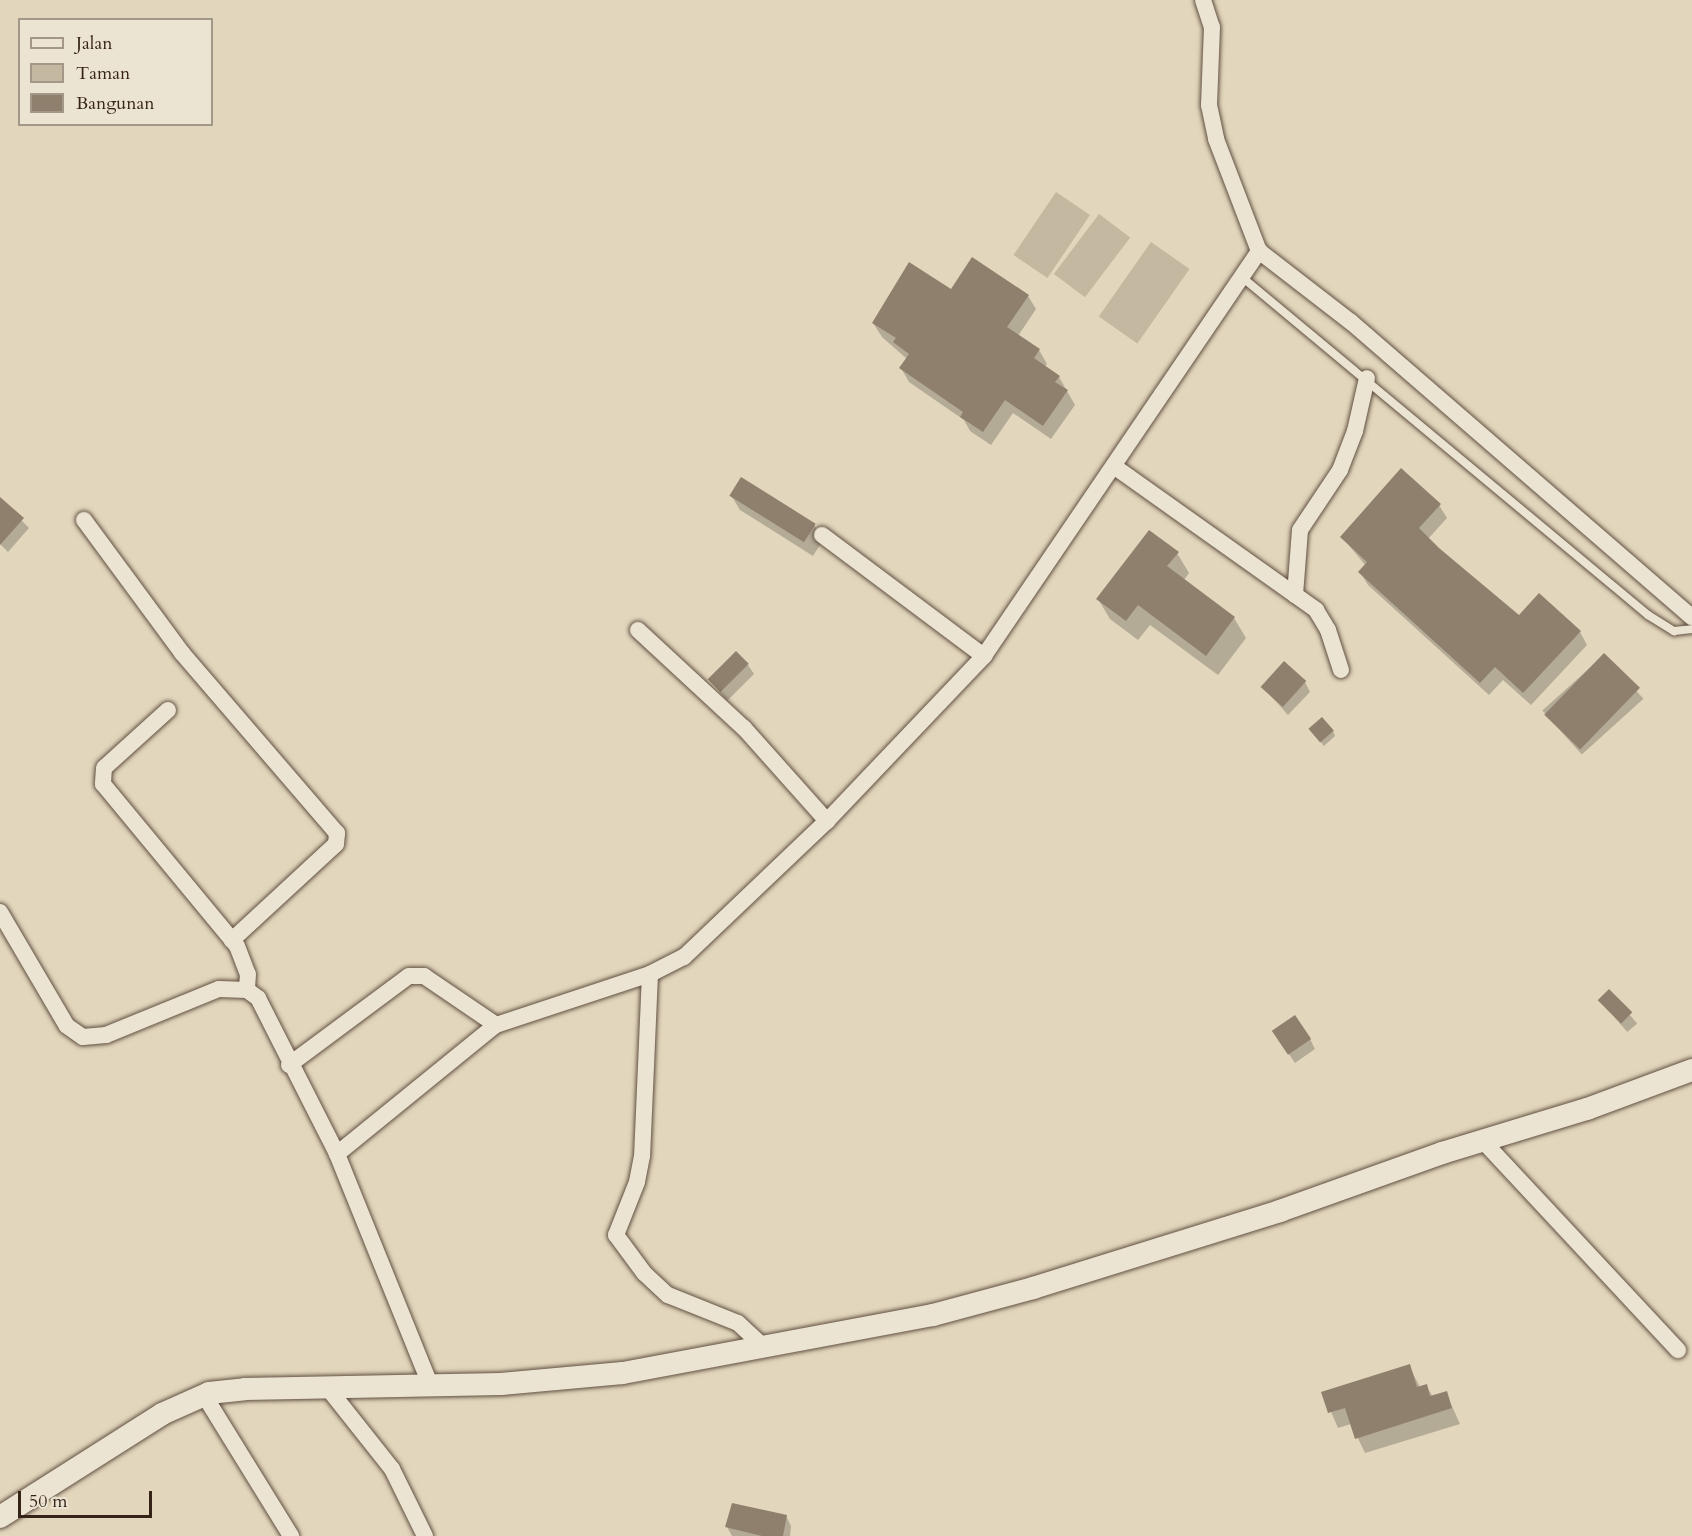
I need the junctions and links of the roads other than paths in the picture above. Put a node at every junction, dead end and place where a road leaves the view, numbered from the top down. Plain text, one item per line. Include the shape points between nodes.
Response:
1 (1203, 0) edge
2 (1259, 251) junction
3 (1243, 278) junction
4 (1367, 378) junction
5 (1115, 467) junction
6 (84, 520) dead end
7 (822, 534) dead end
8 (1295, 595) junction
9 (1692, 617) edge
10 (1692, 629) edge
11 (638, 630) dead end
12 (984, 656) junction
13 (1341, 670) dead end
14 (168, 710) dead end
15 (827, 821) junction
16 (1, 915) edge
17 (231, 940) junction
18 (650, 974) junction
19 (247, 990) junction
20 (496, 1025) junction
21 (289, 1065) junction
22 (1692, 1070) edge
23 (1483, 1141) junction
24 (337, 1154) junction
25 (764, 1347) junction
26 (1678, 1350) dead end
27 (430, 1384) junction
28 (327, 1387) junction
29 (204, 1395) junction
30 (0, 1517) edge
31 (291, 1536) edge
32 (425, 1536) edge

1 - 2 street via 1212,27 1209,105 1216,139
2 - 3 street
2 - 9 street via 1352,322
3 - 4 lane
3 - 5 street
4 - 8 street via 1355,431 1340,470 1300,530
4 - 10 lane via 1648,615 1674,630
5 - 8 street
5 - 12 street
6 - 17 street via 182,653 337,833 336,844
7 - 12 street
8 - 13 street via 1316,610 1328,630
11 - 15 street via 744,728
12 - 15 street
14 - 17 street via 104,768 103,784
15 - 18 street via 684,957
16 - 19 street via 67,1026 83,1037 106,1035 219,989
17 - 19 street via 244,962
18 - 20 street
18 - 25 street via 642,1156 637,1182 616,1235 644,1273 668,1295 738,1323
19 - 21 street via 267,1011
20 - 21 street via 424,976 409,976
20 - 24 street
21 - 24 street
22 - 23 street via 1587,1109
23 - 25 street via 1033,1288 933,1315
23 - 26 street
24 - 27 street
25 - 27 street via 623,1373 501,1384
27 - 28 street
28 - 29 street via 245,1389
28 - 32 street via 392,1469
29 - 30 street via 162,1414
29 - 31 street

